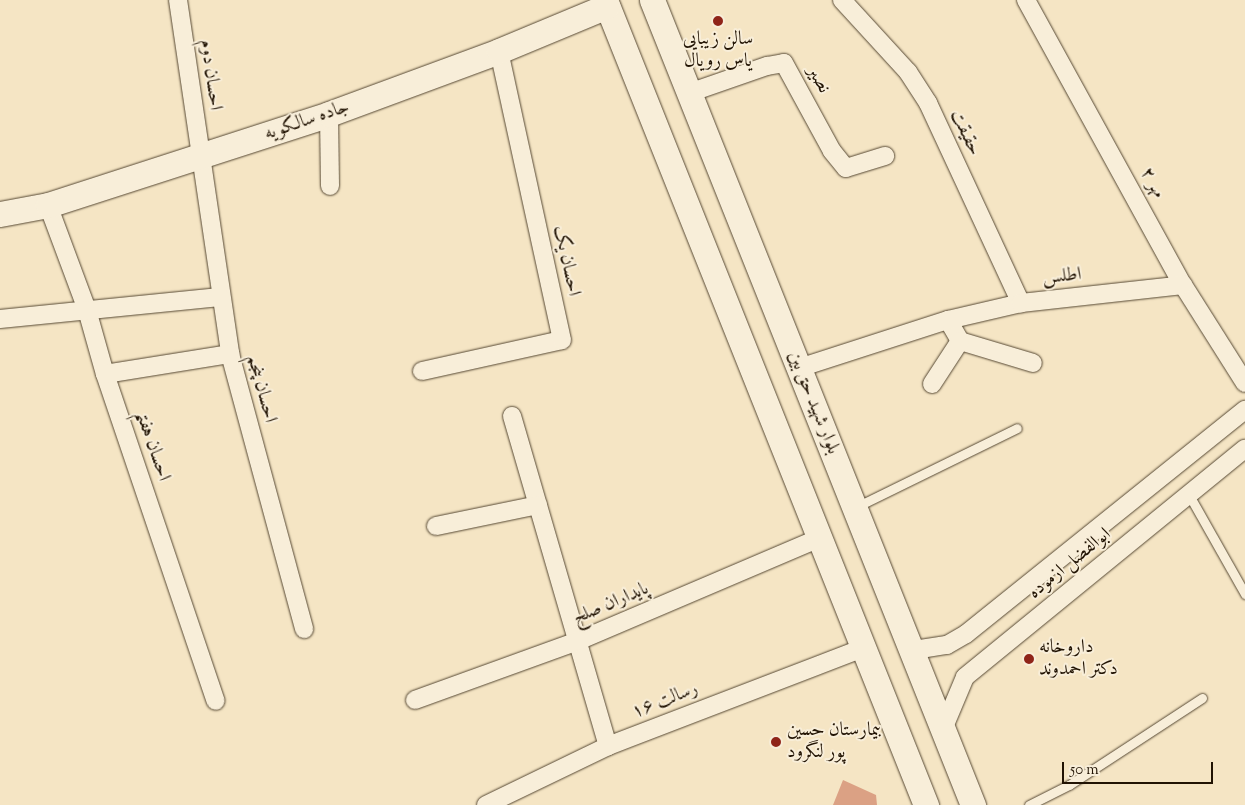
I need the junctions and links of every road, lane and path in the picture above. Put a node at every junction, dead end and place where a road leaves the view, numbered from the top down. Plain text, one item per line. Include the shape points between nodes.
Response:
1 (178, 0) edge
2 (652, 0) edge
3 (842, 0) edge
4 (1026, 0) edge
5 (606, 3) edge
6 (499, 51) junction
7 (689, 93) junction
8 (329, 114) junction
9 (200, 156) junction
10 (885, 156) dead end
11 (330, 186) dead end
12 (48, 205) junction
13 (0, 214) edge
14 (1183, 285) junction
15 (220, 297) junction
16 (1021, 303) junction
17 (87, 310) junction
18 (0, 319) edge
19 (948, 320) junction
20 (960, 341) junction
21 (230, 354) junction
22 (1033, 363) dead end
23 (799, 368) junction
24 (422, 371) dead end
25 (105, 374) junction
26 (1245, 383) edge
27 (932, 384) dead end
28 (1245, 410) edge
29 (512, 416) dead end
30 (1017, 428) dead end
31 (1245, 449) edge
32 (1189, 495) junction
33 (538, 505) junction
34 (854, 508) junction
35 (436, 526) dead end
36 (819, 538) junction
37 (1245, 594) edge
38 (304, 629) dead end
39 (578, 641) junction
40 (863, 648) junction
41 (914, 650) junction
42 (1202, 698) dead end
43 (415, 700) dead end
44 (216, 701) dead end
45 (944, 727) junction
46 (608, 746) junction
47 (486, 805) edge
48 (926, 805) edge
49 (974, 805) edge
50 (1029, 805) edge

1 - 9 street, احسان دوم
2 - 7 main road, بلوار شهید حق بین
3 - 16 street, حقیقت via 908,72 928,103
4 - 14 street, مهر ۲
5 - 6 main road, جاده سالکویه
5 - 36 main road
6 - 8 main road, جاده سالکویه
6 - 24 street, احسان یک via 562,340
7 - 10 street, نصیر via 784,63 832,151 846,168
7 - 23 main road, بلوار شهید حق بین
8 - 9 main road, جاده سالکویه
8 - 11 street
9 - 12 main road, جاده سالکویه
9 - 15 street, احسان پنجم
12 - 13 main road, جاده سالکویه
12 - 17 street, احسان هفتم
14 - 16 street, اطلس
14 - 26 street, مهر ۲
15 - 17 street
15 - 21 street, احسان پنجم
16 - 19 street, اطلس
17 - 18 street
17 - 25 street, احسان هفتم
19 - 20 street
19 - 23 street, اطلس
20 - 22 street
20 - 27 street
21 - 25 street
21 - 38 street, احسان پنجم
23 - 34 main road, بلوار شهید حق بین
25 - 44 street, احسان هفتم
28 - 41 street, ابوالفضل ازموده via 966,634 947,645
29 - 33 street
30 - 34 lane
31 - 32 street, ابوالفضل ازموده
32 - 37 lane
32 - 45 street, ابوالفضل ازموده via 965,676
33 - 35 street
33 - 39 street
34 - 41 main road, بلوار شهید حق بین
36 - 39 street, پایداران صلح
36 - 40 main road
39 - 43 street, پایداران صلح
39 - 46 street
40 - 46 street, رسالت ۱۶
40 - 48 main road
41 - 45 main road, بلوار شهید حق بین
42 - 50 lane via 1069,785
45 - 49 main road, بلوار شهید حق بین
46 - 47 street, رسالت ۱۶

